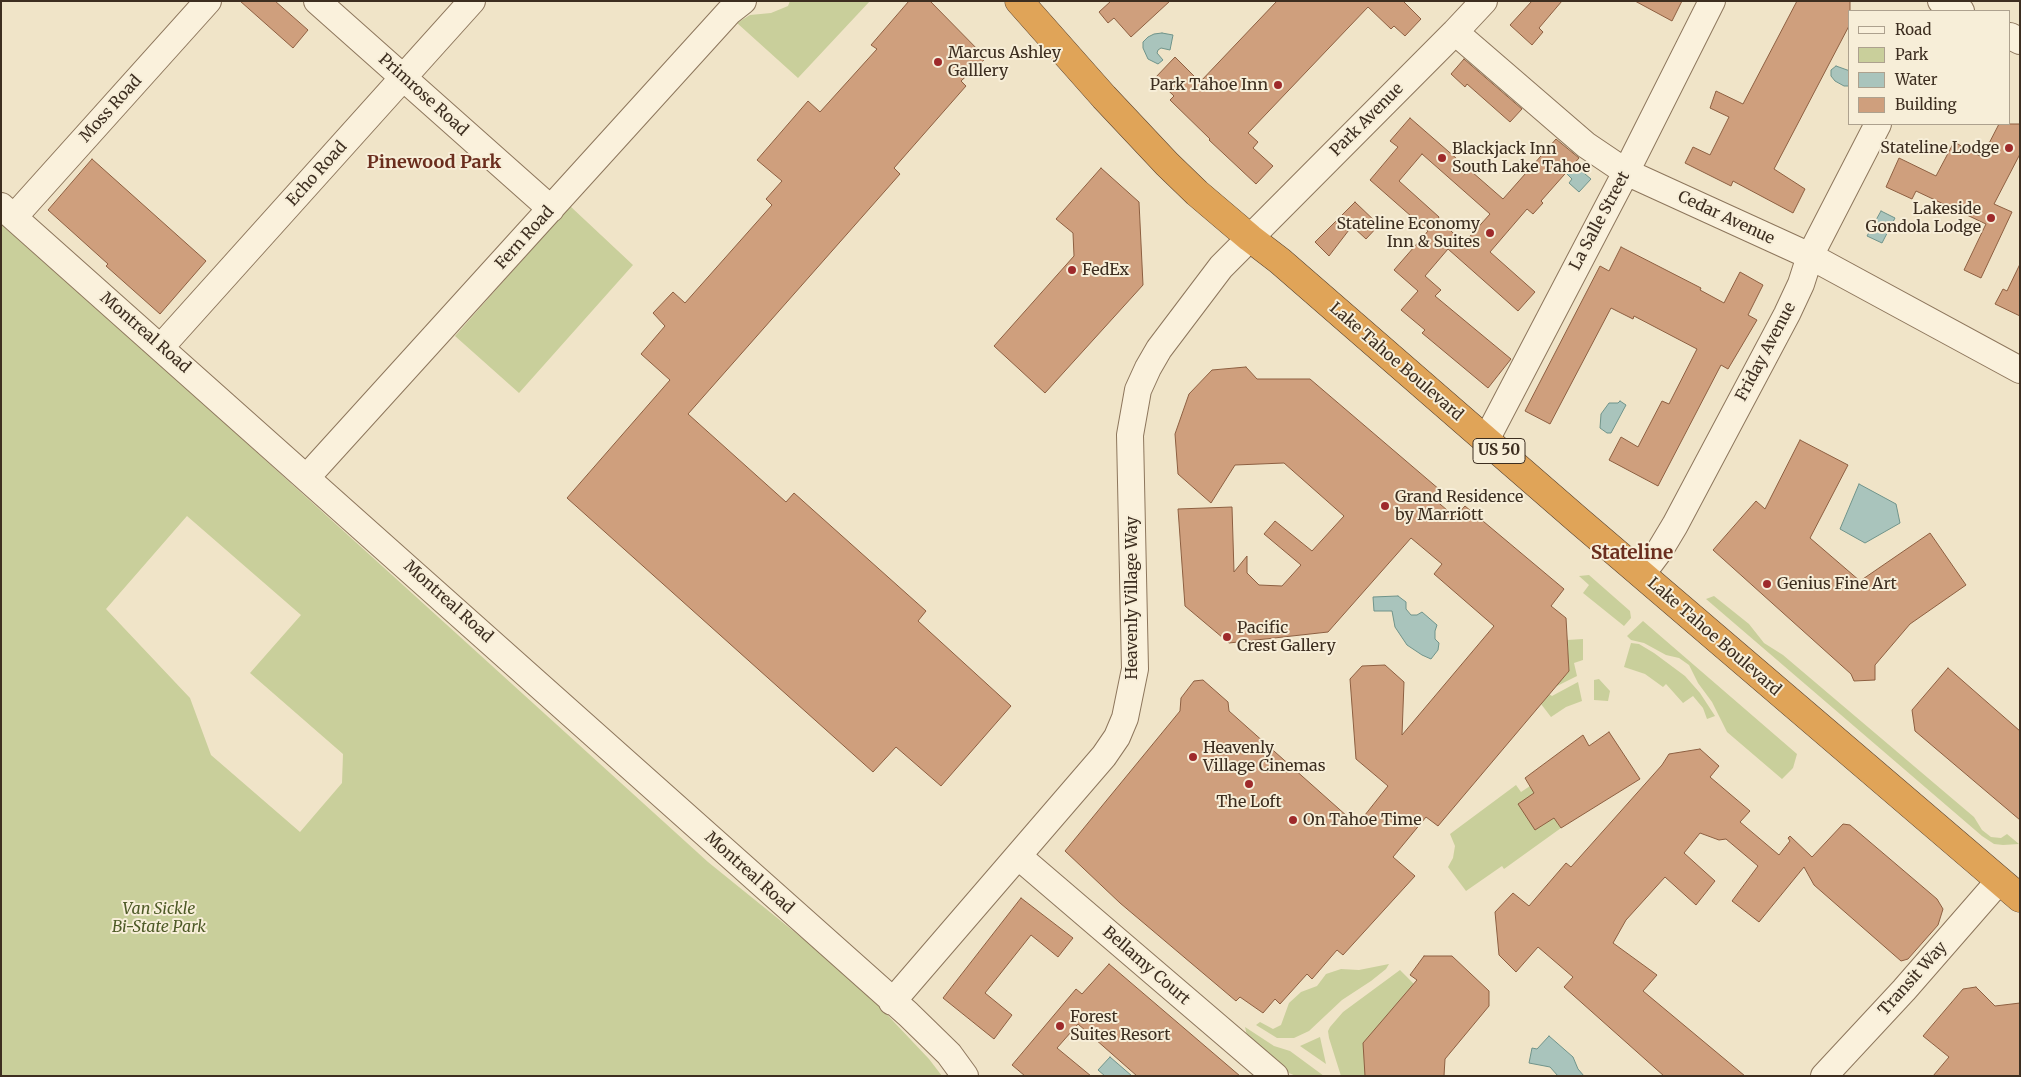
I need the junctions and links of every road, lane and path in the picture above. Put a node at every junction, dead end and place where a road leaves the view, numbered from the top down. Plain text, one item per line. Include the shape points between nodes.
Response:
1 (208, 1) edge
2 (316, 1) edge
3 (472, 1) edge
4 (743, 1) edge
5 (1019, 1) edge
6 (1484, 1) edge
7 (1712, 1) edge
8 (1940, 1) edge
9 (1959, 10) edge
10 (1455, 32) junction
11 (404, 78) junction
12 (1877, 125) edge
13 (1626, 172) junction
14 (551, 209) junction
15 (8, 212) edge
16 (1250, 238) junction
17 (1810, 256) junction
18 (161, 347) junction
19 (2020, 370) edge
20 (1486, 440) junction
21 (308, 477) junction
22 (1642, 574) junction
23 (1018, 856) junction
24 (1999, 881) junction
25 (2020, 898) edge
26 (892, 1002) junction
27 (965, 1076) edge
28 (1275, 1076) edge
29 (1824, 1076) edge

1 - 15 street, Moss Road
2 - 11 street, Primrose Road
3 - 11 street, Echo Road
4 - 14 street, Fern Road via 729,12
5 - 16 highway, Lake Tahoe Boulevard / US 50 via 1167,164
6 - 10 street, Park Avenue
7 - 13 street, La Salle Street
8 - 9 street
10 - 13 street, Cedar Avenue via 1586,145
10 - 16 street, Park Avenue
11 - 14 street, Primrose Road
11 - 18 street, Echo Road
12 - 17 street, Friday Avenue
13 - 17 street, Cedar Avenue
13 - 20 street, La Salle Street
14 - 21 street, Fern Road
15 - 18 street, Montreal Road
16 - 20 highway, Lake Tahoe Boulevard / US 50 via 1280,260
16 - 23 street, Heavenly Village Way via 1221,267 1168,337 1138,390 1130,435 1135,669 1125,718 1104,756
17 - 19 street, Cedar Avenue
17 - 22 street, Friday Avenue via 1787,314 1675,525
18 - 21 street, Montreal Road
20 - 22 highway, Lake Tahoe Boulevard / US 50
21 - 26 street, Montreal Road
22 - 24 highway, Lake Tahoe Boulevard / US 50
23 - 26 street, Heavenly Village Way
23 - 28 street, Bellamy Court
24 - 25 highway, Lake Tahoe Boulevard / US 50
24 - 29 street, Transit Way
26 - 27 street, Montreal Road via 943,1048

